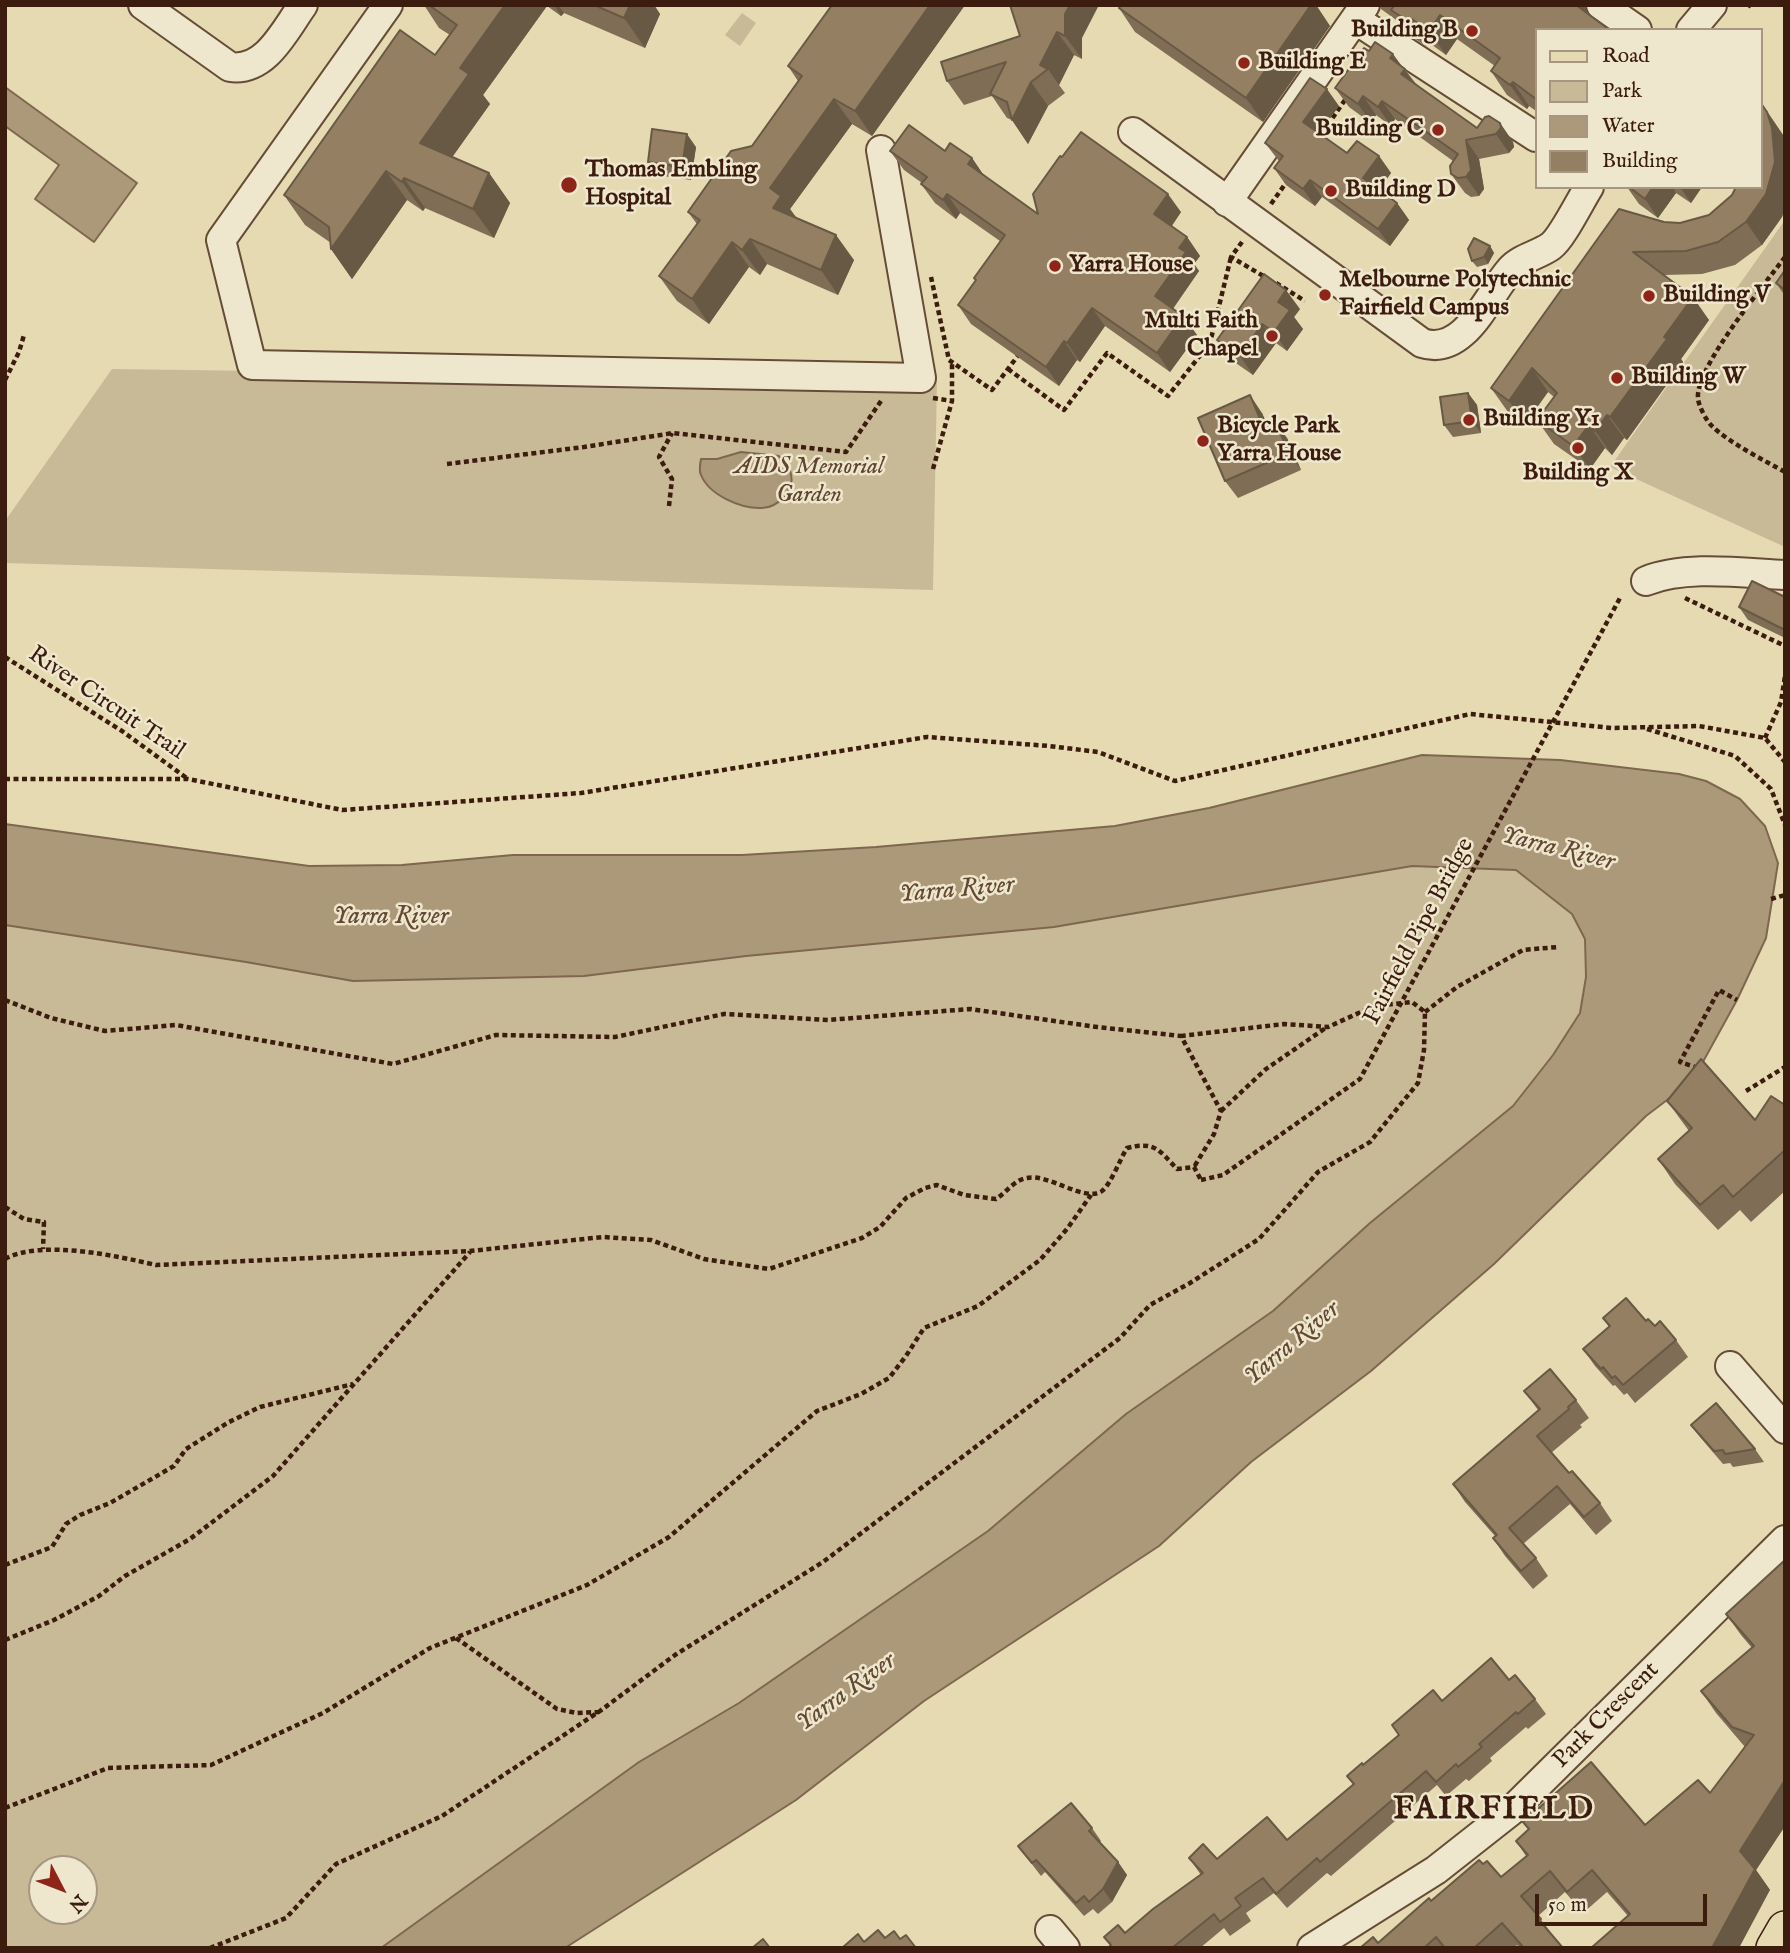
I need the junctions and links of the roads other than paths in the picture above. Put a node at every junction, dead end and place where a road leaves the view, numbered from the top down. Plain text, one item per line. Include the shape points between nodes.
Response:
1 (143, 5) edge
2 (303, 5) edge
3 (388, 5) edge
4 (1601, 5) edge
5 (1712, 5) edge
6 (1363, 9) edge
7 (1634, 28) edge
8 (1693, 28) edge
9 (1133, 132) dead end
10 (1534, 136) edge
11 (881, 150) dead end
12 (1588, 189) edge
13 (1227, 202) junction
14 (1785, 575) edge
15 (1646, 581) road end
16 (1730, 1366) dead end
17 (1785, 1429) edge
18 (1785, 1540) edge
19 (1785, 1929) edge
20 (1312, 1948) edge
21 (1774, 1948) edge

1 - 2 street via 230,66 242,68 263,59
3 - 11 street via 221,240 252,366 921,378
4 - 7 street
5 - 8 street
6 - 10 street
6 - 13 street
9 - 13 street
12 - 13 street via 1553,245 1511,267 1466,330 1448,344 1432,346
14 - 15 street via 1690,572
16 - 17 street
18 - 20 street, Park Crescent via 1511,1811 1436,1870
19 - 21 main road

